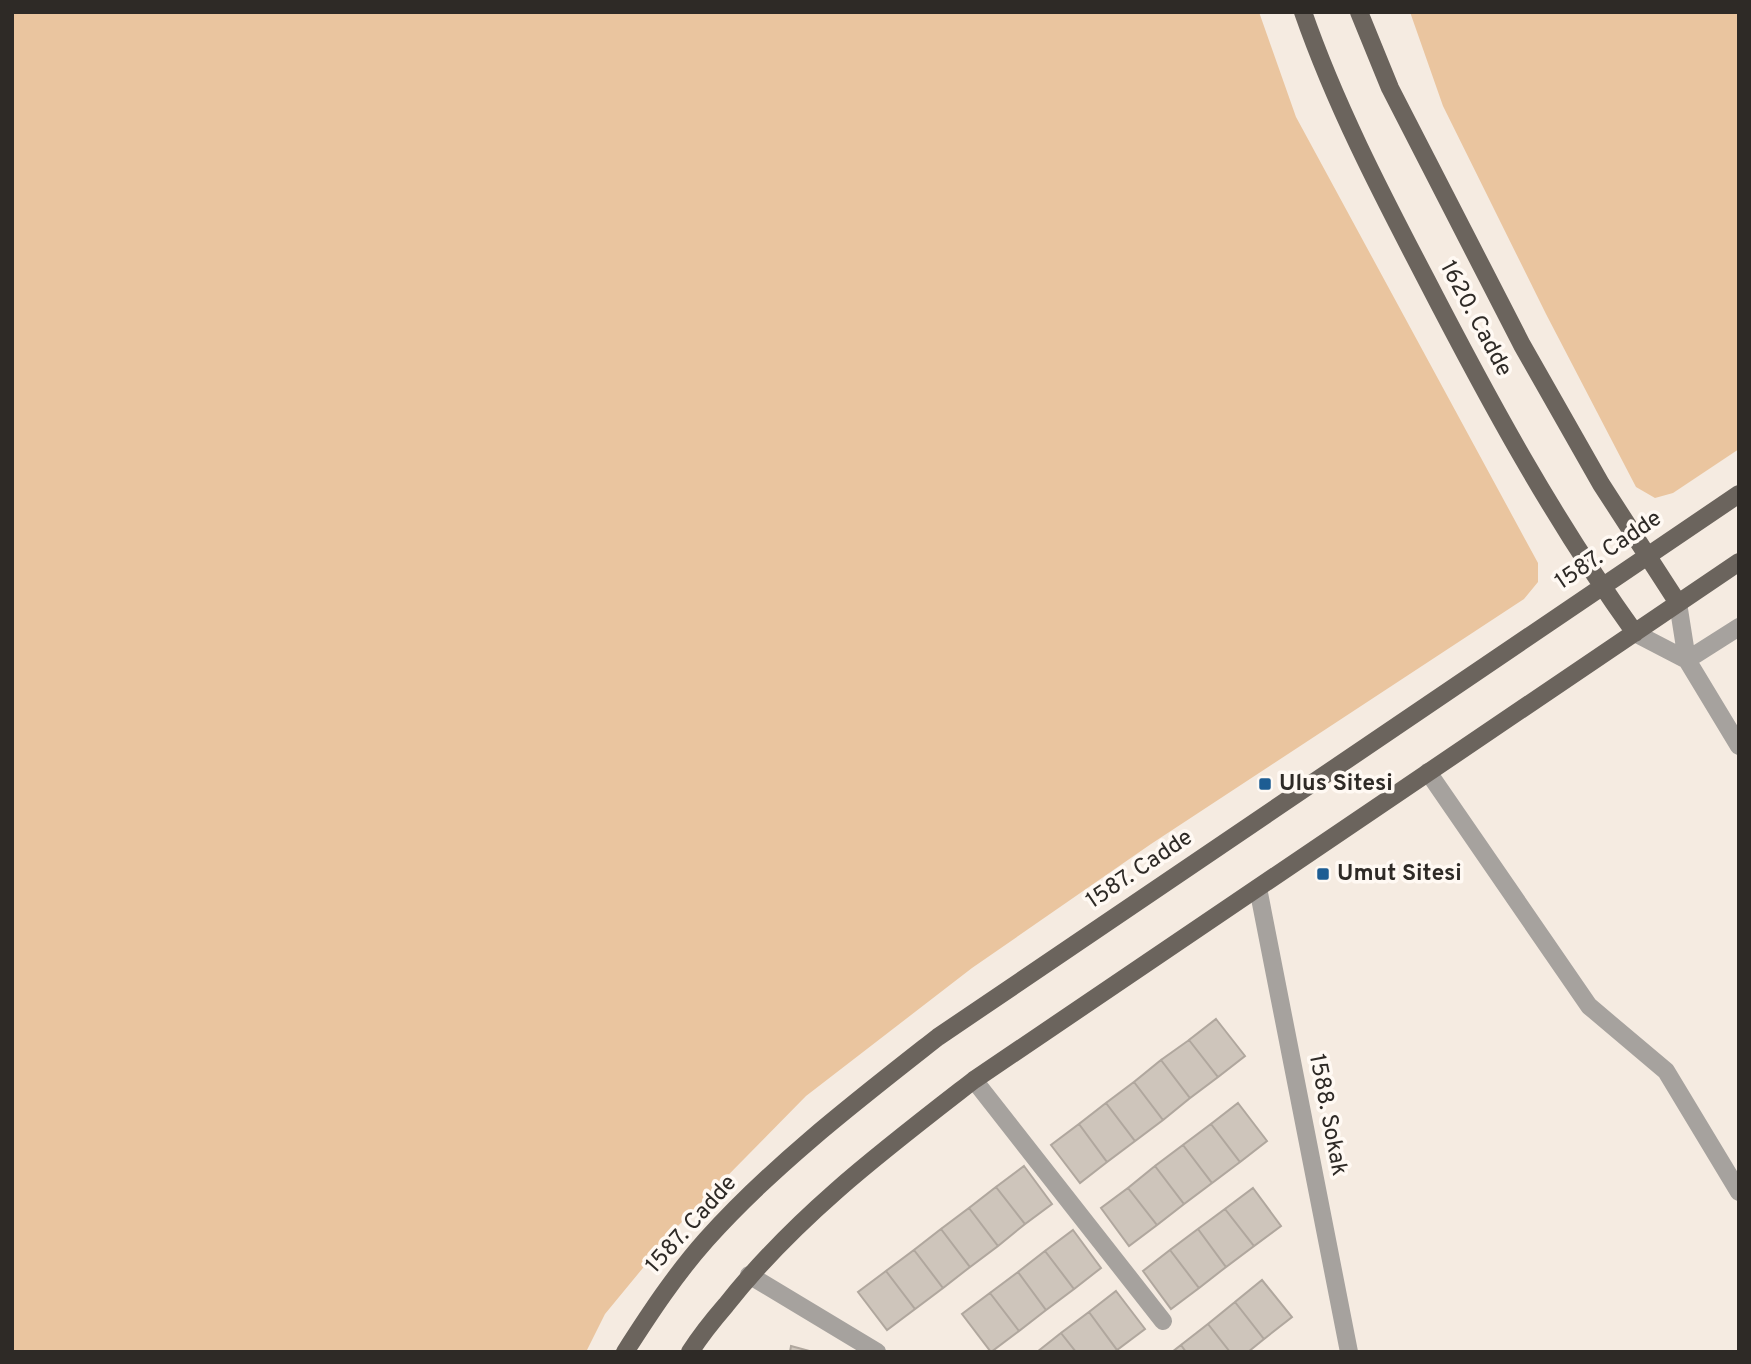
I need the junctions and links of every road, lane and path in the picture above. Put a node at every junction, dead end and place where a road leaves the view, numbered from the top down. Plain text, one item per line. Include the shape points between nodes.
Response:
1 (1303, 12) edge
2 (1359, 12) edge
3 (1739, 494) edge
4 (1646, 555) junction
5 (1739, 562) edge
6 (1601, 586) junction
7 (1678, 603) junction
8 (1737, 632) edge
9 (1635, 633) junction
10 (1687, 660) junction
11 (1739, 746) edge
12 (1428, 772) junction
13 (1258, 888) junction
14 (974, 1080) junction
15 (1739, 1192) edge
16 (749, 1275) junction
17 (1163, 1321) dead end
18 (625, 1352) edge
19 (690, 1352) edge
20 (877, 1352) edge
21 (1349, 1352) edge

1 - 6 main road, 1620. Cadde via 1344,116 1469,363 1556,517
2 - 4 main road, 1620. Cadde via 1390,88 1522,345
3 - 4 main road, 1587. Cadde
4 - 6 main road, 1587. Cadde
4 - 7 main road, 1620. Cadde
5 - 7 main road
6 - 9 main road, 1620. Cadde
6 - 18 main road, 1587. Cadde via 938,1037 847,1108 706,1240
7 - 9 main road
7 - 10 street
8 - 10 street
9 - 10 street
9 - 12 main road
10 - 11 street
12 - 13 main road
12 - 15 street via 1589,1006 1665,1071
13 - 14 main road
13 - 21 street, 1588. Sokak
14 - 16 main road via 807,1215
14 - 17 street
16 - 19 main road
16 - 20 street

